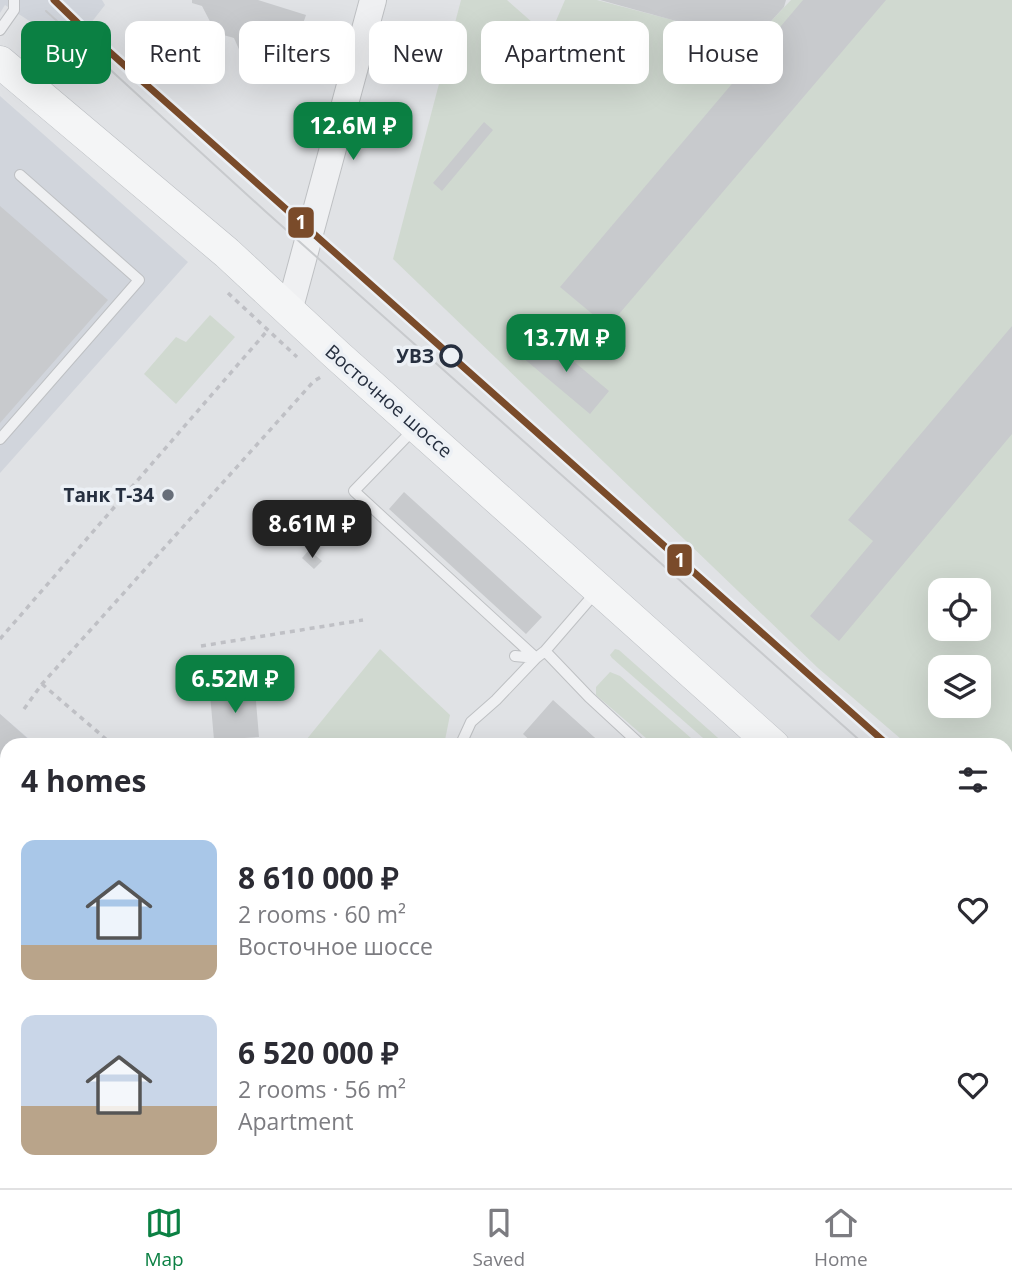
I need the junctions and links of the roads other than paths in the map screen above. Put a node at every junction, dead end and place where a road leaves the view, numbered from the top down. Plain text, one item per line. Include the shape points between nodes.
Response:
1 (14, 0) edge
2 (373, 0) edge
3 (0, 30) edge
4 (0, 62) edge
5 (20, 175) dead end
6 (278, 321) junction
7 (418, 425) junction
8 (0, 439) edge
9 (598, 590) junction
10 (540, 654) junction
11 (515, 656) dead end
12 (464, 738) edge
13 (633, 738) edge
14 (765, 738) edge

1 - 3 lane via 14,10
2 - 6 street
4 - 6 main road, Восточное шоссе via 227,253
5 - 8 lane via 139,280
6 - 7 main road, Восточное шоссе
7 - 9 main road, Восточное шоссе
7 - 10 lane via 351,494
9 - 10 lane
9 - 14 main road, Восточное шоссе
10 - 11 lane
10 - 12 lane via 471,722
10 - 13 lane

